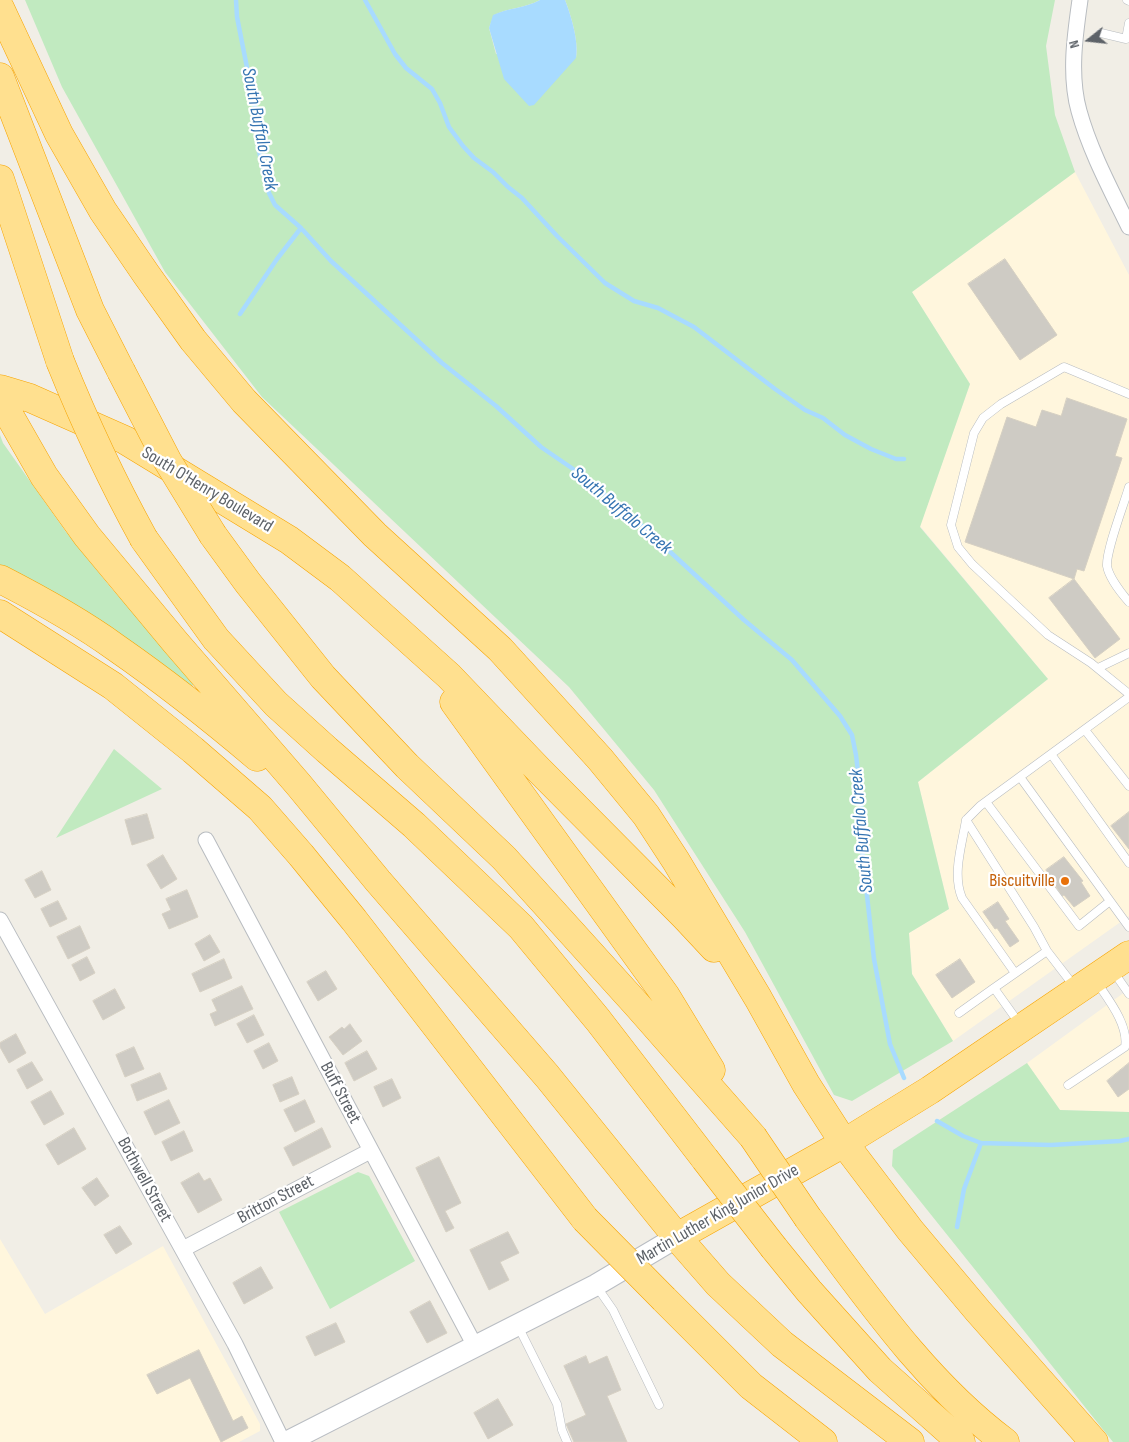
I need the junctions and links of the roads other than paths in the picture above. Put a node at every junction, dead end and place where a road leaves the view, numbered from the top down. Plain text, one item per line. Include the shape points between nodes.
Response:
1 (1080, 0) edge
2 (0, 8) edge
3 (1129, 23) edge
4 (1100, 34) dead end
5 (0, 77) edge
6 (0, 179) edge
7 (1129, 227) edge
8 (0, 389) edge
9 (1129, 394) edge
10 (0, 399) edge
11 (1129, 487) edge
12 (0, 579) edge
13 (1129, 602) edge
14 (0, 614) edge
15 (394, 626) junction
16 (1129, 653) edge
17 (1098, 668) junction
18 (1129, 696) edge
19 (1085, 730) junction
20 (1051, 754) junction
21 (1020, 777) junction
22 (1129, 786) edge
23 (986, 802) junction
24 (966, 820) junction
25 (206, 840) dead end
26 (1129, 863) edge
27 (378, 881) junction
28 (1110, 901) junction
29 (0, 920) edge
30 (1129, 927) edge
31 (1047, 951) junction
32 (1015, 972) junction
33 (1103, 973) edge
34 (994, 988) junction
35 (1129, 994) edge
36 (758, 998) junction
37 (960, 1013) dead end
38 (1022, 1028) junction
39 (1068, 1086) dead end
40 (752, 1137) junction
41 (844, 1143) junction
42 (370, 1151) junction
43 (677, 1237) junction
44 (183, 1250) junction
45 (596, 1285) junction
46 (517, 1325) junction
47 (475, 1346) junction
48 (659, 1405) dead end
49 (283, 1442) edge
50 (287, 1442) edge
51 (567, 1442) edge
52 (823, 1442) edge
53 (910, 1442) edge
54 (961, 1442) edge
55 (1005, 1442) edge
56 (1094, 1442) edge

1 - 7 street via 1074,72 1079,109 1091,145
2 - 36 highway via 59,134 103,211 193,340 244,401 375,535 500,649 600,759 646,815
3 - 4 lane via 1126,39
5 - 40 highway, bridge via 90,310 167,460 213,535 323,677 408,766 504,858
6 - 54 highway, bridge via 60,362 114,485 144,539 216,639 276,704 414,825 520,927 598,1020 809,1291 880,1370
8 - 15 highway, South O'Henry Boulevard via 30,398 133,445 289,540 340,578
9 - 17 lane via 1064,367 1001,404 983,418 974,433 952,526 958,547 972,564 1048,636
10 - 27 highway via 44,476 87,536
11 - 13 lane via 1107,567
12 - 27 highway via 114,646 197,706 272,769
14 - 52 highway, bridge via 113,686 260,808 354,920 585,1219 752,1386
15 - 36 highway via 449,676 686,918
15 - 40 highway via 449,695 666,996
16 - 17 lane
17 - 18 lane
18 - 19 lane
19 - 20 lane
19 - 22 lane
20 - 21 lane
20 - 26 lane
21 - 23 lane
21 - 28 lane
23 - 24 lane
23 - 28 lane via 1079,926
24 - 31 lane
24 - 32 lane via 957,874 958,890
25 - 42 street, Buff Street
27 - 43 highway via 547,1076
28 - 30 lane
29 - 44 street, Bothwell Street
31 - 32 lane
31 - 33 lane
32 - 34 lane
33 - 35 lane
33 - 38 highway, Martin Luther King Junior Drive
33 - 39 lane via 1125,1027 1125,1047
34 - 37 lane
34 - 38 lane
36 - 41 highway via 806,1084
38 - 41 highway, Martin Luther King Junior Drive
40 - 55 highway, bridge via 870,1302 924,1368
41 - 43 highway, Martin Luther King Junior Drive
41 - 56 highway via 910,1230
42 - 44 street, Britton Street
42 - 47 street, Buff Street
43 - 45 main road, Martin Luther King Junior Drive
43 - 53 highway via 718,1284 782,1344
44 - 49 street, Bothwell Street
45 - 46 main road, Martin Luther King Junior Drive
45 - 48 lane via 613,1310
46 - 47 main road, Martin Luther King Junior Drive
46 - 51 lane via 558,1404
47 - 50 main road, Martin Luther King Junior Drive

